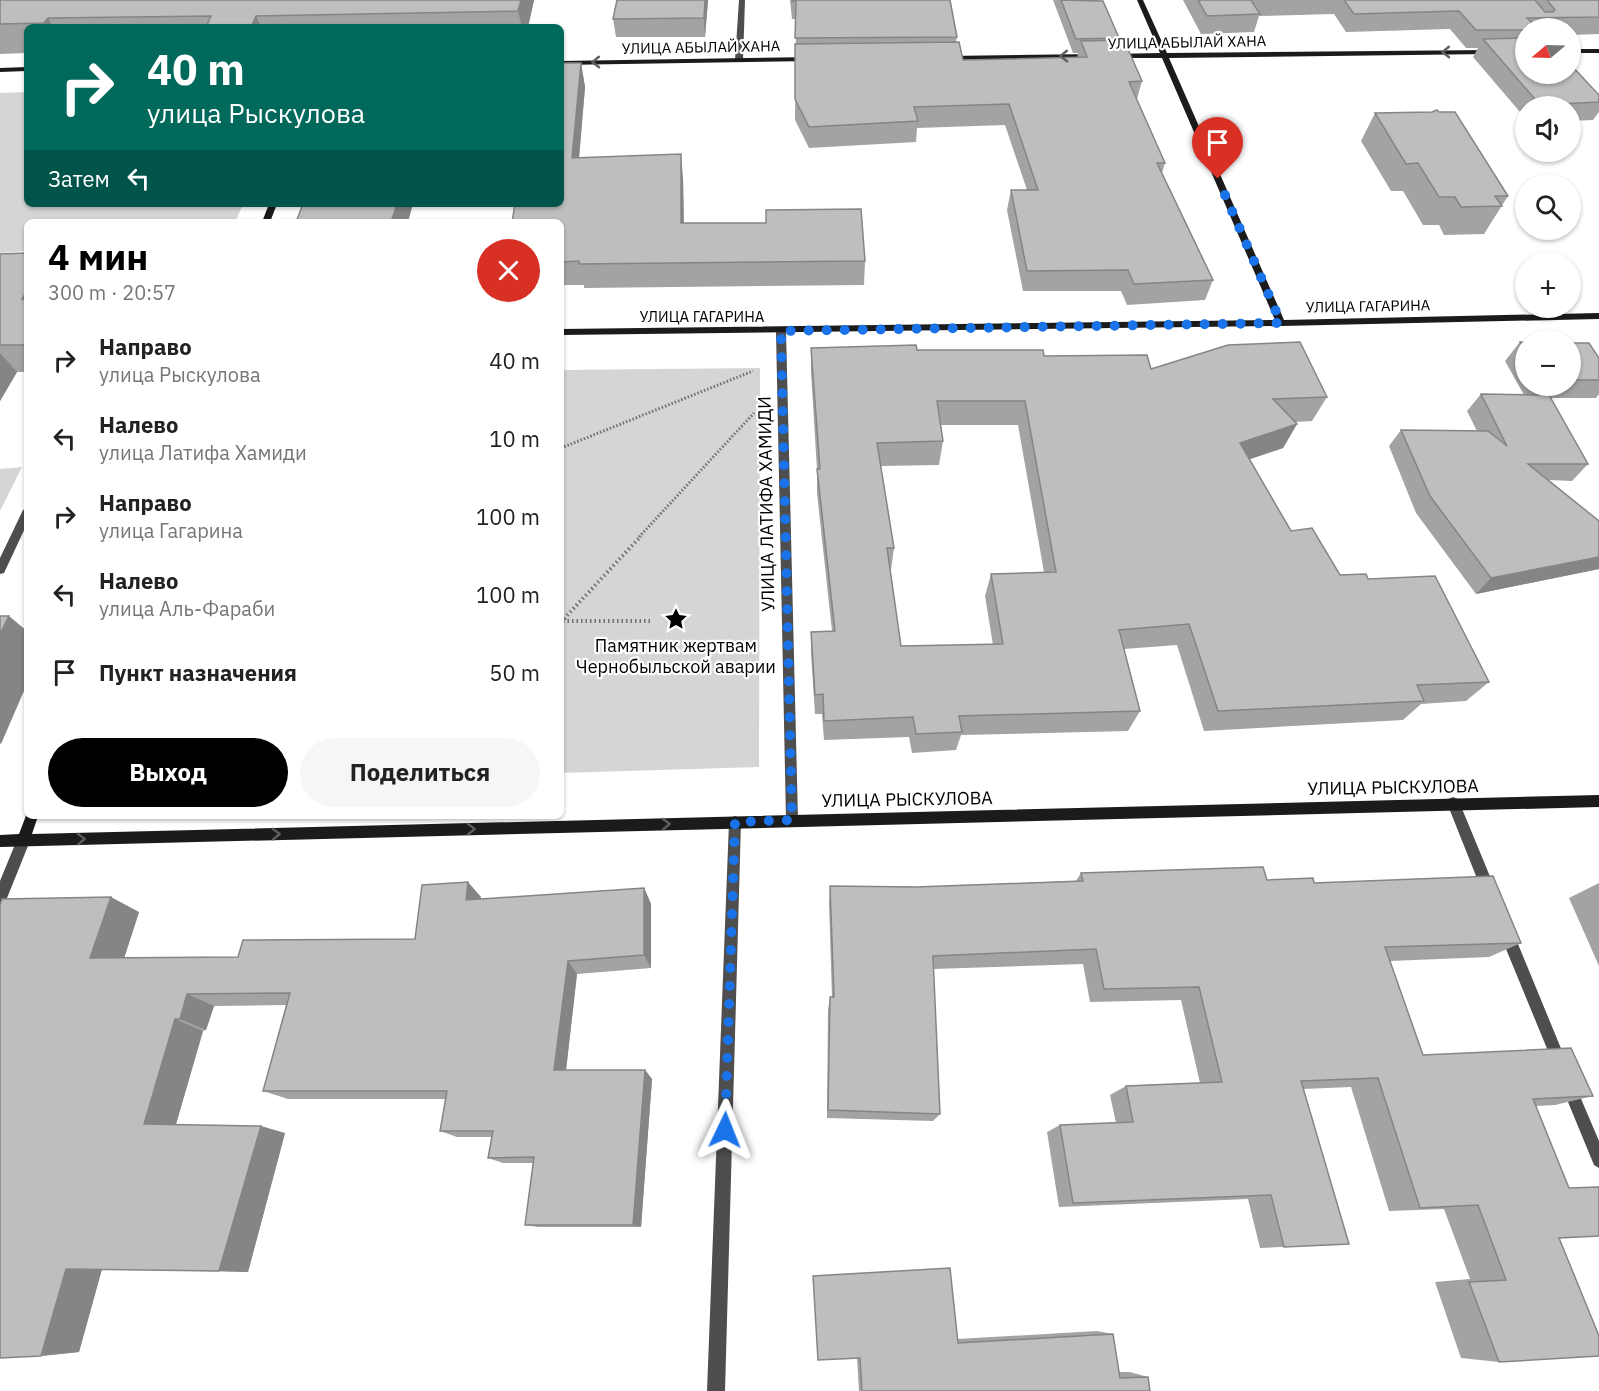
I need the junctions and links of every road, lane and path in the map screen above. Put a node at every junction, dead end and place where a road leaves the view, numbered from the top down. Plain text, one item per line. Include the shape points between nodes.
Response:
1 (742, 0) edge
2 (1140, 0) edge
3 (1581, 51) edge
4 (1599, 51) edge
5 (1502, 52) edge
6 (1164, 55) junction
7 (940, 58) edge
8 (821, 59) edge
9 (739, 60) junction
10 (564, 63) edge
11 (24, 69) edge
12 (0, 70) edge
13 (1599, 316) edge
14 (1281, 323) junction
15 (781, 331) junction
16 (564, 332) edge
17 (782, 361) junction
18 (783, 383) junction
19 (564, 447) edge
20 (24, 519) edge
21 (0, 570) edge
22 (564, 619) edge
23 (564, 621) edge
24 (650, 621) dead end
25 (1599, 801) edge
26 (1454, 803) junction
27 (31, 819) edge
28 (792, 820) junction
29 (735, 822) junction
30 (0, 841) edge
31 (23, 841) junction
32 (0, 898) edge
33 (1493, 901) edge
34 (1502, 922) edge
35 (1599, 1160) edge
36 (716, 1391) edge

1 - 9 street
2 - 6 main road
3 - 4 main road
5 -> 6 main road, УЛИЦА АБЫЛАЙ ХАНА
6 -> 7 main road, УЛИЦА АБЫЛАЙ ХАНА
6 - 14 main road
8 - 9 main road, УЛИЦА АБЫЛАЙ ХАНА
9 -> 10 main road, УЛИЦА АБЫЛАЙ ХАНА
11 - 12 main road
13 - 14 main road, УЛИЦА ГАГАРИНА
14 - 15 main road, УЛИЦА ГАГАРИНА
15 - 16 main road, УЛИЦА ГАГАРИНА
15 - 17 street, УЛИЦА ЛАТИФА ХАМИДИ
17 - 18 street, УЛИЦА ЛАТИФА ХАМИДИ
17 - 19 path
18 - 22 path
18 - 28 street, УЛИЦА ЛАТИФА ХАМИДИ
20 - 21 street
23 - 24 path
25 - 26 main road, УЛИЦА РЫСКУЛОВА
26 - 28 main road, УЛИЦА РЫСКУЛОВА
26 - 33 street
27 - 31 main road
28 - 29 main road, УЛИЦА РЫСКУЛОВА
31 -> 29 main road, УЛИЦА РЫСКУЛОВА
29 - 36 street
30 - 31 main road, УЛИЦА РЫСКУЛОВА
31 - 32 street
34 - 35 street

